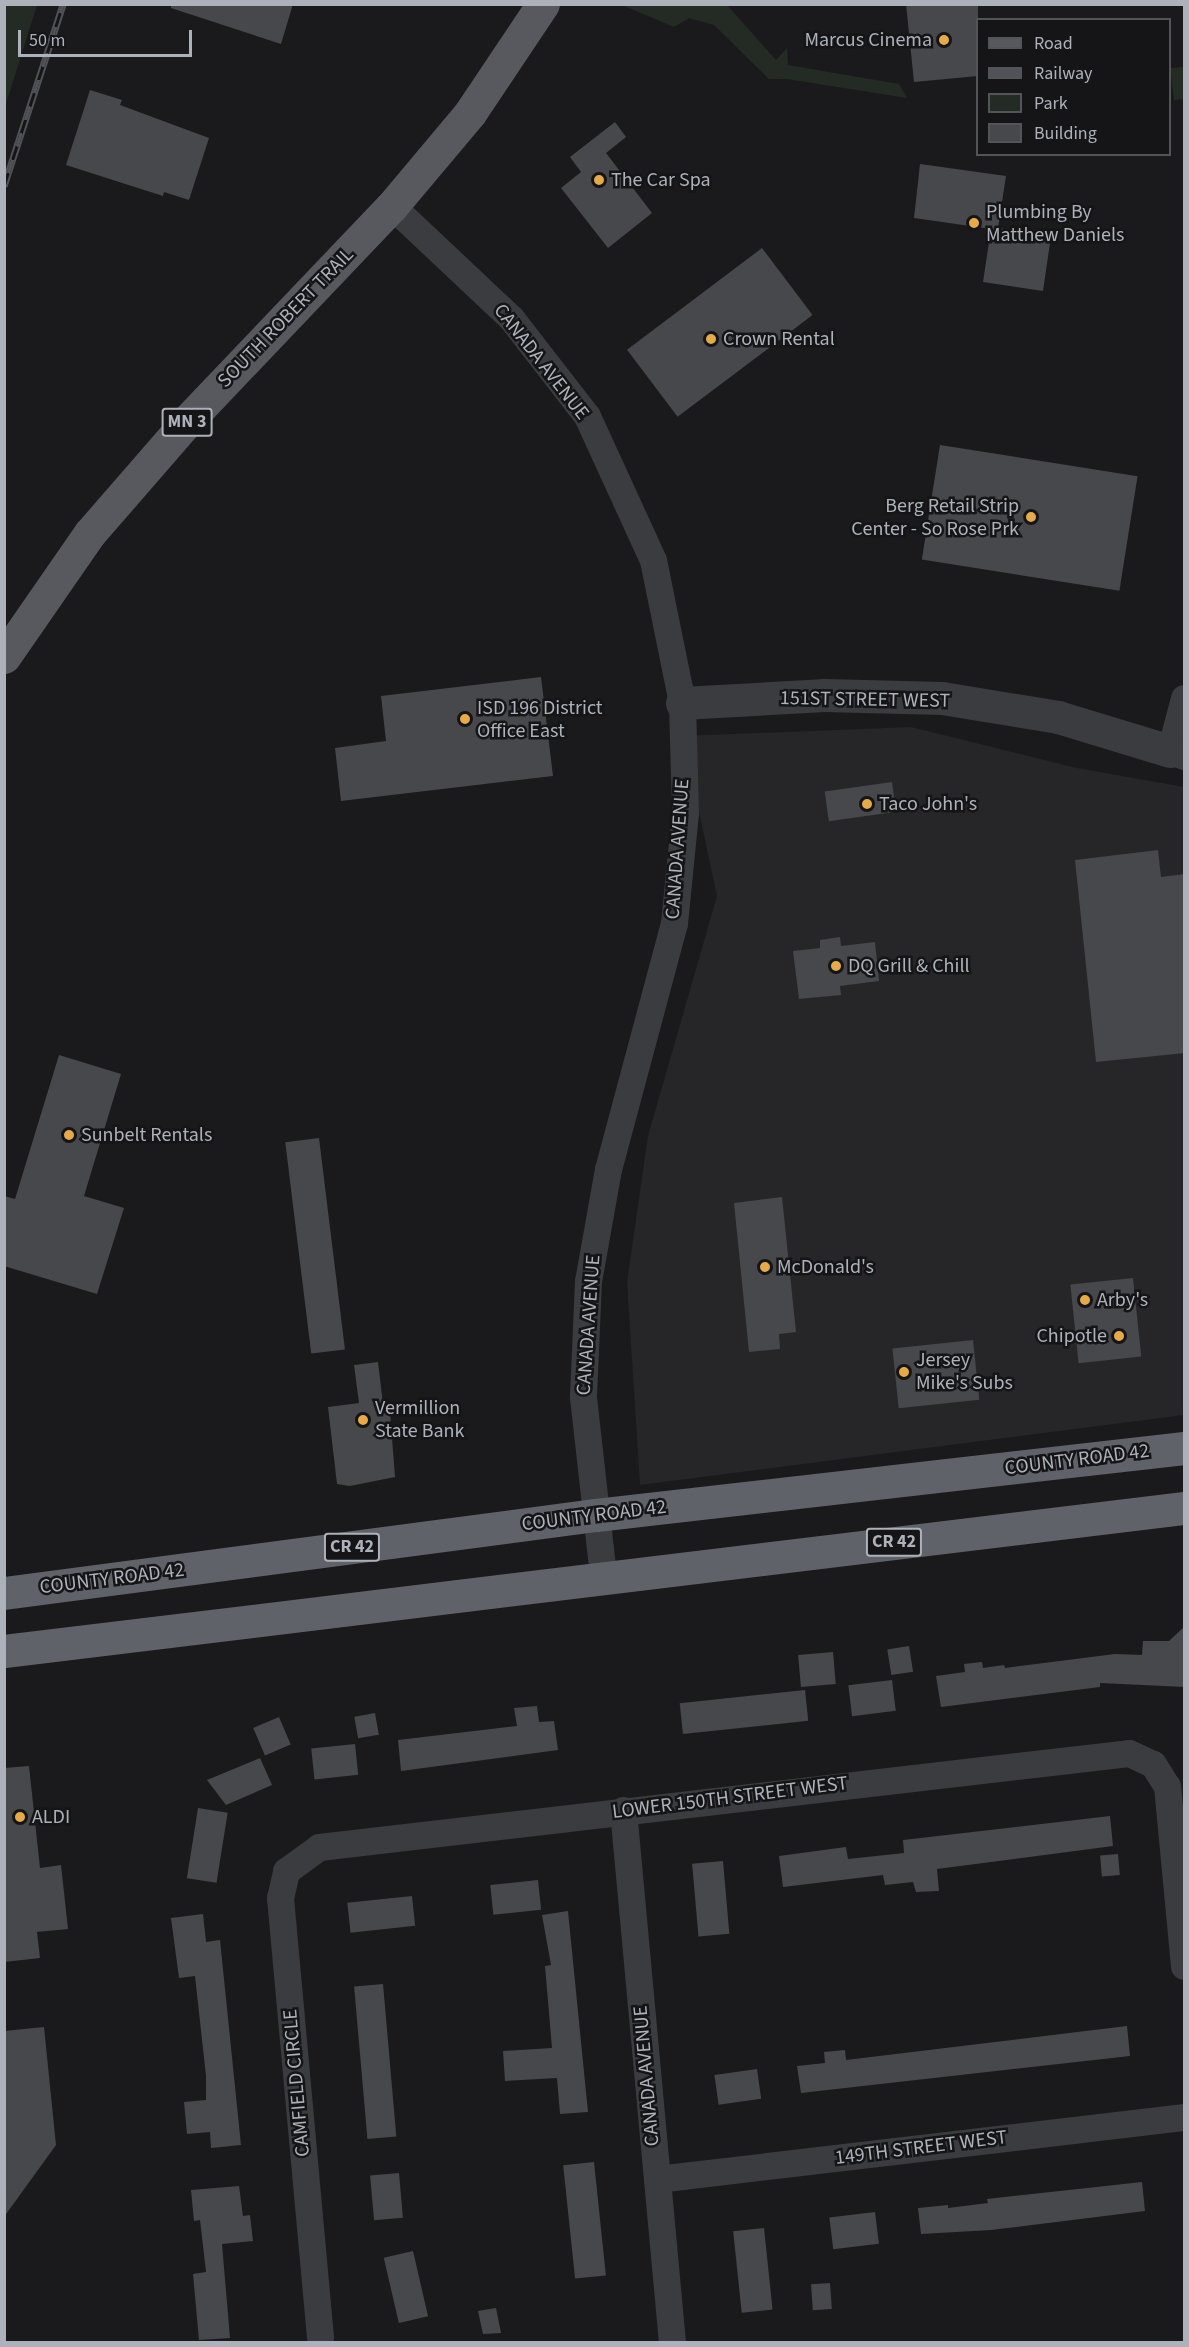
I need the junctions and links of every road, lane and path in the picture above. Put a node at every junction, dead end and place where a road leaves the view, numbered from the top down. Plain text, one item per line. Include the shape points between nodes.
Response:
1 (543, 4) edge
2 (392, 206) junction
3 (4, 657) edge
4 (1185, 698) edge
5 (682, 703) junction
6 (1177, 753) edge
7 (1185, 1448) edge
8 (1185, 1500) edge
9 (1185, 1508) edge
10 (596, 1515) junction
11 (821, 1551) junction
12 (603, 1576) junction
13 (4, 1593) edge
14 (4, 1651) edge
15 (622, 1810) junction
16 (319, 1846) joint
17 (1182, 1904) edge
18 (1185, 1966) edge
19 (1185, 2117) edge
20 (657, 2179) junction
21 (320, 2337) dead end
22 (672, 2343) edge

1 - 2 main road, SOUTH ROBERT TRAIL / MN 3 via 470,113
2 - 3 main road, SOUTH ROBERT TRAIL / MN 3 via 124,492 57,577
2 - 5 street, CANADA AVENUE via 511,318 587,417 653,560
4 - 6 street
5 - 6 street, 151ST STREET WEST via 825,695 942,698 1058,717
5 - 10 street, CANADA AVENUE via 685,813 674,923 608,1169 588,1281 583,1397
7 - 10 highway, COUNTY ROAD 42 / CR 42
8 - 11 highway via 875,1537
9 - 11 highway, CR 42
10 - 12 street, CANADA AVENUE
10 - 13 highway, COUNTY ROAD 42 / CR 42
11 - 12 highway, CR 42
12 - 14 highway, CR 42
15 - 16 street, LOWER 150TH STREET WEST
15 - 17 street, LOWER 150TH STREET WEST via 1129,1753 1153,1764 1167,1786
15 - 20 street, CANADA AVENUE
16 - 21 street, CAMFIELD CIRCLE via 286,1871 280,1898
17 - 18 street
19 - 20 street, 149TH STREET WEST
20 - 22 street, CANADA AVENUE

